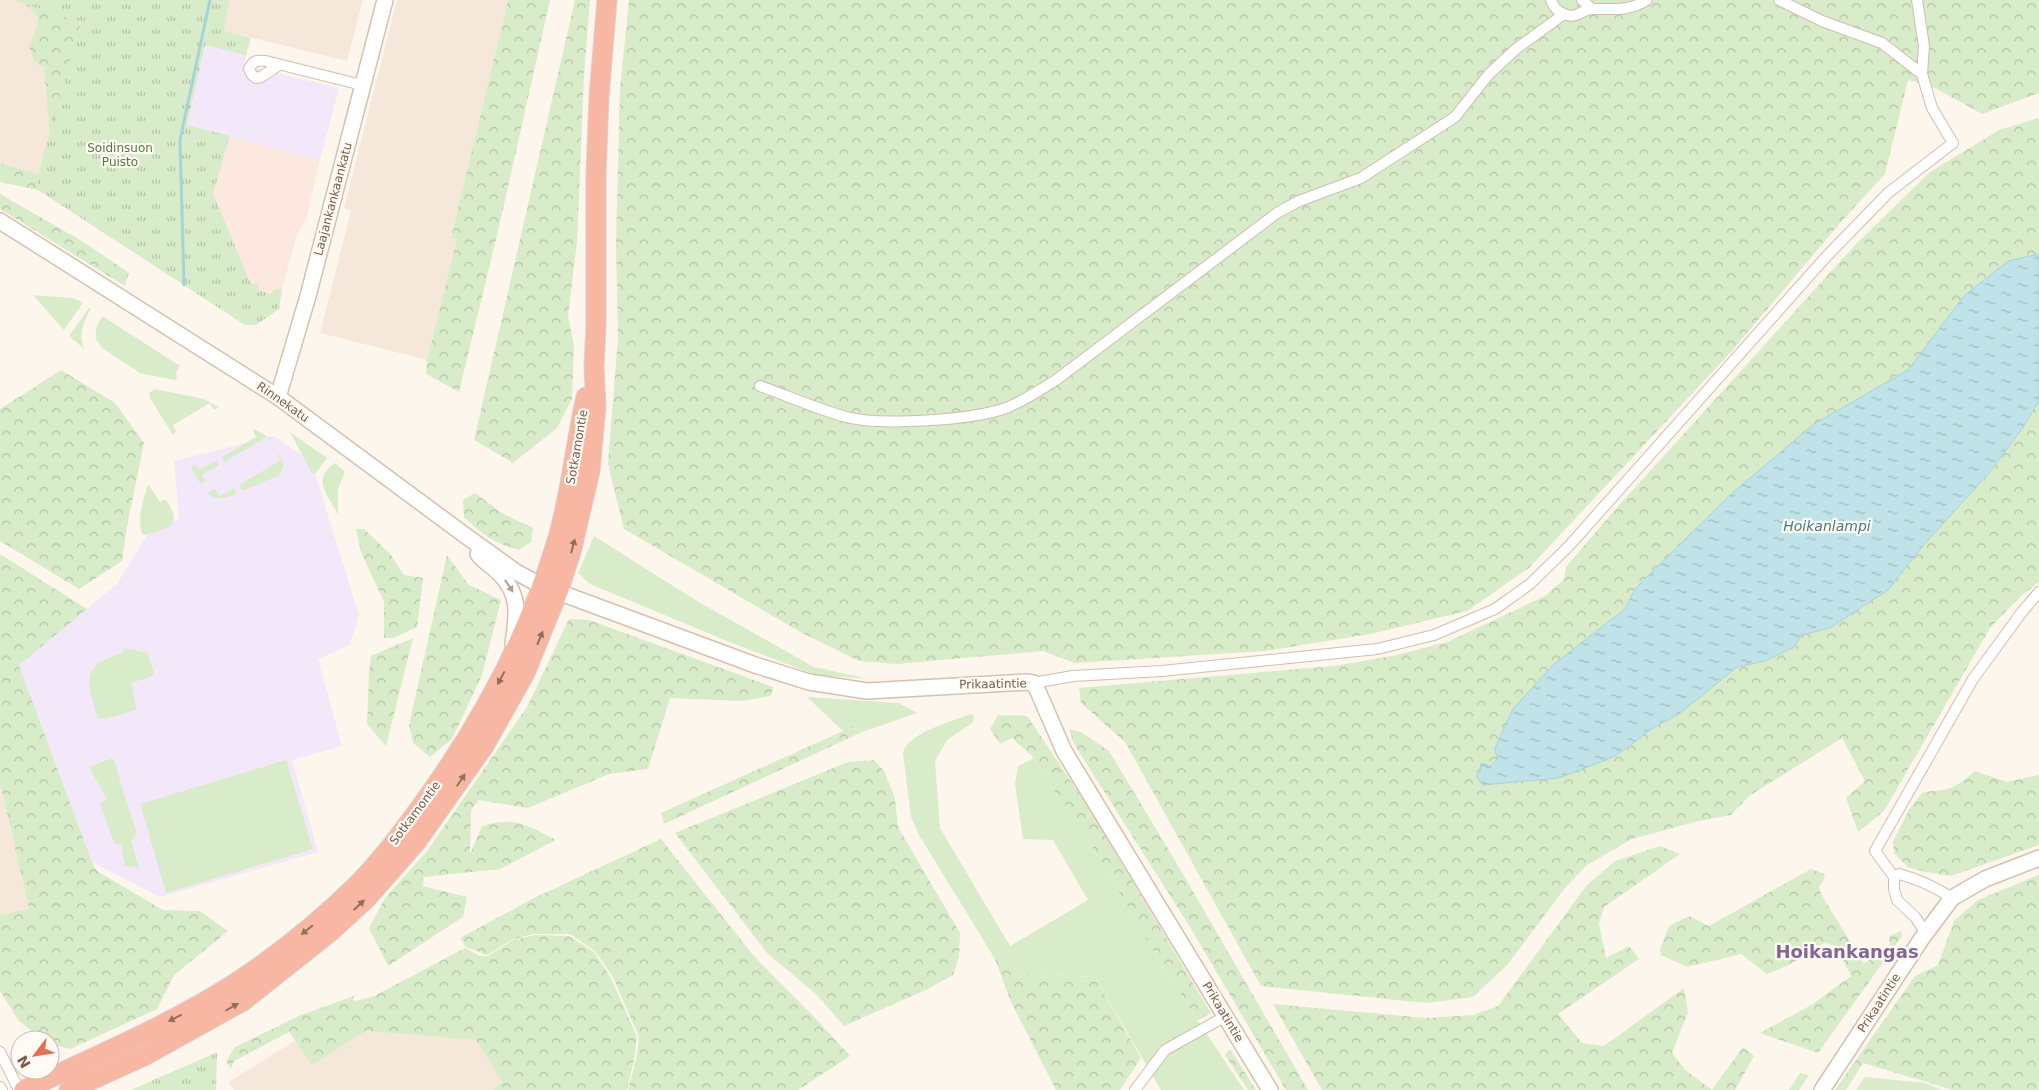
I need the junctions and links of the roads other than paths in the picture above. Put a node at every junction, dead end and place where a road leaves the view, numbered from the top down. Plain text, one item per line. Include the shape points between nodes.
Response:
1 (385, 0) edge
2 (607, 0) edge
3 (1551, 0) edge
4 (1582, 0) edge
5 (1647, 0) edge
6 (1779, 0) edge
7 (1917, 0) edge
8 (1591, 8) junction
9 (1564, 14) junction
10 (279, 64) dead end
11 (1922, 74) junction
12 (362, 86) junction
13 (0, 221) edge
14 (760, 386) dead end
15 (278, 397) junction
16 (466, 536) junction
17 (550, 589) junction
18 (2039, 592) edge
19 (512, 657) junction
20 (1033, 683) junction
21 (2039, 858) edge
22 (1894, 877) junction
23 (1952, 898) junction
24 (1926, 933) junction
25 (1226, 1016) junction
26 (0, 1052) edge
27 (19, 1090) edge
28 (24, 1090) edge
29 (69, 1090) edge
30 (1135, 1090) edge
31 (1270, 1090) edge
32 (1822, 1090) edge

1 - 12 street, Laajankankaankatu
2 - 17 highway, Sotkamontie via 596,175 596,406 590,471 573,544
3 - 9 street via 1555,8
4 - 8 street
5 - 8 street via 1624,9
6 - 11 street via 1822,21 1882,43
7 - 11 street via 1924,46
8 - 9 street via 1576,16
9 - 14 street via 1516,49 1490,74 1455,117 1361,178 1299,200 1276,213 1030,397 985,414 874,422 846,417
10 - 12 street
11 - 20 street via 1932,108 1952,143 1888,193 1569,546 1530,584 1495,609 1434,635 1377,649 1172,670 1073,676
12 - 15 street, Laajankankaankatu via 303,315
13 - 15 street, Rinnekatu
15 - 16 street, Rinnekatu
16 - 17 street, Rinnekatu via 516,572
16 -> 19 street via 482,559 509,584 515,596 517,609
17 - 19 highway, Sotkamontie
17 - 20 street, Prikaatintie via 808,682 867,691
29 -> 17 highway, Sotkamontie via 144,1056 243,1001 330,932 366,898 417,841 484,746 525,674
18 - 22 street via 1973,679 1875,851
19 -> 28 highway, Sotkamontie via 469,735 405,828 357,885 320,920 272,957 194,1009
20 - 25 street, Prikaatintie via 1064,751
21 - 23 street, Prikaatintie via 1984,879
22 - 23 street via 1899,874 1915,878
22 - 24 street via 1897,900 1915,916
23 - 24 street, Prikaatintie
24 - 32 street, Prikaatintie
25 - 30 street via 1166,1050
25 - 31 street, Prikaatintie
26 - 27 street

